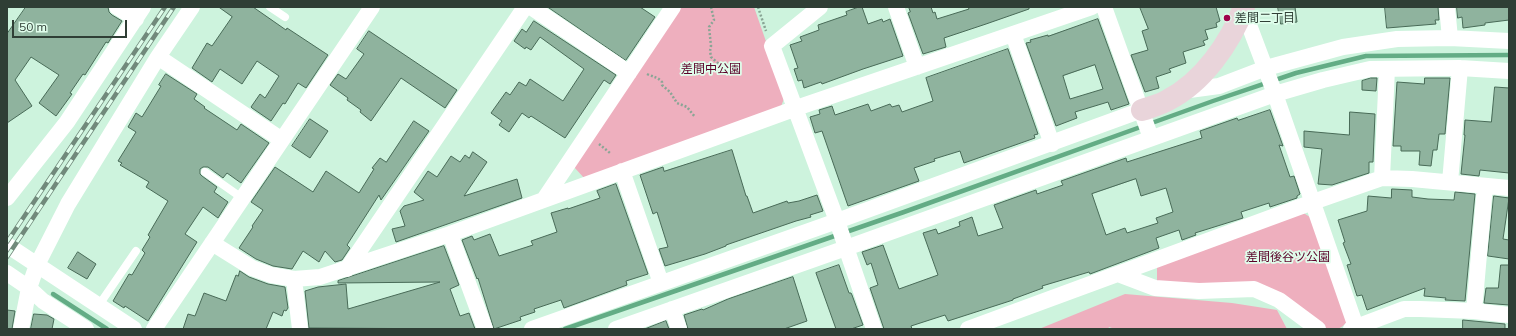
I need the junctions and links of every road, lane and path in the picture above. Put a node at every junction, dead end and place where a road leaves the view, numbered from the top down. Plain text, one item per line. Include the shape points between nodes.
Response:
1 (117, 7) edge
2 (192, 7) edge
3 (270, 7) edge
4 (372, 7) edge
5 (525, 7) edge
6 (531, 7) edge
7 (674, 7) edge
8 (711, 7) edge
9 (758, 7) edge
10 (896, 7) edge
11 (1092, 7) edge
12 (1104, 7) edge
13 (1447, 7) edge
14 (1244, 8) edge
15 (811, 10) edge
16 (1062, 12) edge
17 (140, 13) edge
18 (285, 17) dead end
19 (1014, 34) junction
20 (768, 37) dead end
21 (1450, 38) junction
22 (1509, 40) edge
23 (158, 57) junction
24 (721, 66) dead end
25 (917, 67) junction
26 (1266, 68) junction
27 (1460, 68) junction
28 (632, 69) junction
29 (1387, 69) junction
30 (1509, 71) edge
31 (1182, 91) junction
32 (1275, 94) junction
33 (794, 109) junction
34 (1142, 110) junction
35 (695, 117) dead end
36 (1151, 138) junction
37 (282, 140) junction
38 (1052, 144) junction
39 (622, 171) junction
40 (205, 172) dead end
41 (1382, 178) junction
42 (1450, 182) junction
43 (1485, 186) junction
44 (1509, 188) edge
45 (7, 198) edge
46 (242, 198) junction
47 (546, 198) junction
48 (1313, 202) junction
49 (837, 221) junction
50 (450, 234) junction
51 (212, 243) junction
52 (7, 245) edge
53 (846, 248) junction
54 (136, 251) dead end
55 (37, 265) junction
56 (347, 269) junction
57 (7, 272) edge
58 (1118, 274) junction
59 (294, 279) junction
60 (661, 283) junction
61 (29, 288) junction
62 (99, 305) junction
63 (672, 309) junction
64 (1474, 311) junction
65 (1509, 315) edge
66 (1354, 328) edge
67 (21, 329) edge
68 (86, 329) edge
69 (134, 329) edge
70 (154, 329) edge
71 (300, 329) edge
72 (485, 329) edge
73 (532, 329) edge
74 (616, 329) edge
75 (679, 329) edge
76 (874, 329) edge
77 (968, 329) edge
78 (1318, 329) edge

1 - 17 street
2 - 23 street
3 - 18 lane
4 - 37 street
5 - 56 street
6 - 28 street
7 - 28 street
8 - 24 path via 714,20 709,27 710,51 711,56
9 - 20 path
10 - 25 street
11 - 16 street
12 - 34 street
13 - 21 street
14 - 26 street
14 - 31 street via 1217,56
15 - 33 street via 772,46
16 - 19 street
17 - 45 street via 66,122
19 - 25 street
19 - 38 street
21 - 22 street
21 - 26 street via 1397,39 1343,47
23 - 37 street
23 - 55 street via 68,204
25 - 33 street
26 - 31 street via 1219,86
26 - 32 street
27 - 29 street
27 - 30 street
27 - 42 street
28 - 35 path via 659,78 677,102 687,107
28 - 47 street
29 - 32 street via 1370,69
29 - 41 street
31 - 34 street via 1167,101
32 - 36 street
32 - 48 street
33 - 39 street
33 - 49 street
34 - 36 street
34 - 38 street
36 - 53 street
37 - 46 street
38 - 49 street
39 - 47 street
39 - 60 street
40 - 46 lane
41 - 42 street
41 - 48 street
42 - 43 street
43 - 44 street
43 - 64 street
46 - 51 street
47 - 50 street
48 - 58 street
48 - 66 street
49 - 53 street
49 - 60 street
50 - 56 street
50 - 72 street
51 - 59 street via 252,268
51 - 70 street
52 - 55 street
53 - 63 street
53 - 76 street
54 - 62 lane
55 - 61 street
55 - 62 street
56 - 59 street
57 - 61 street
58 - 77 street
58 - 78 street via 1155,288 1199,291 1254,289 1279,300
59 - 71 street
60 - 73 street
61 - 67 street
61 - 68 street
62 - 69 street
63 - 74 street
63 - 75 street
64 - 65 street
64 - 66 street via 1404,310

